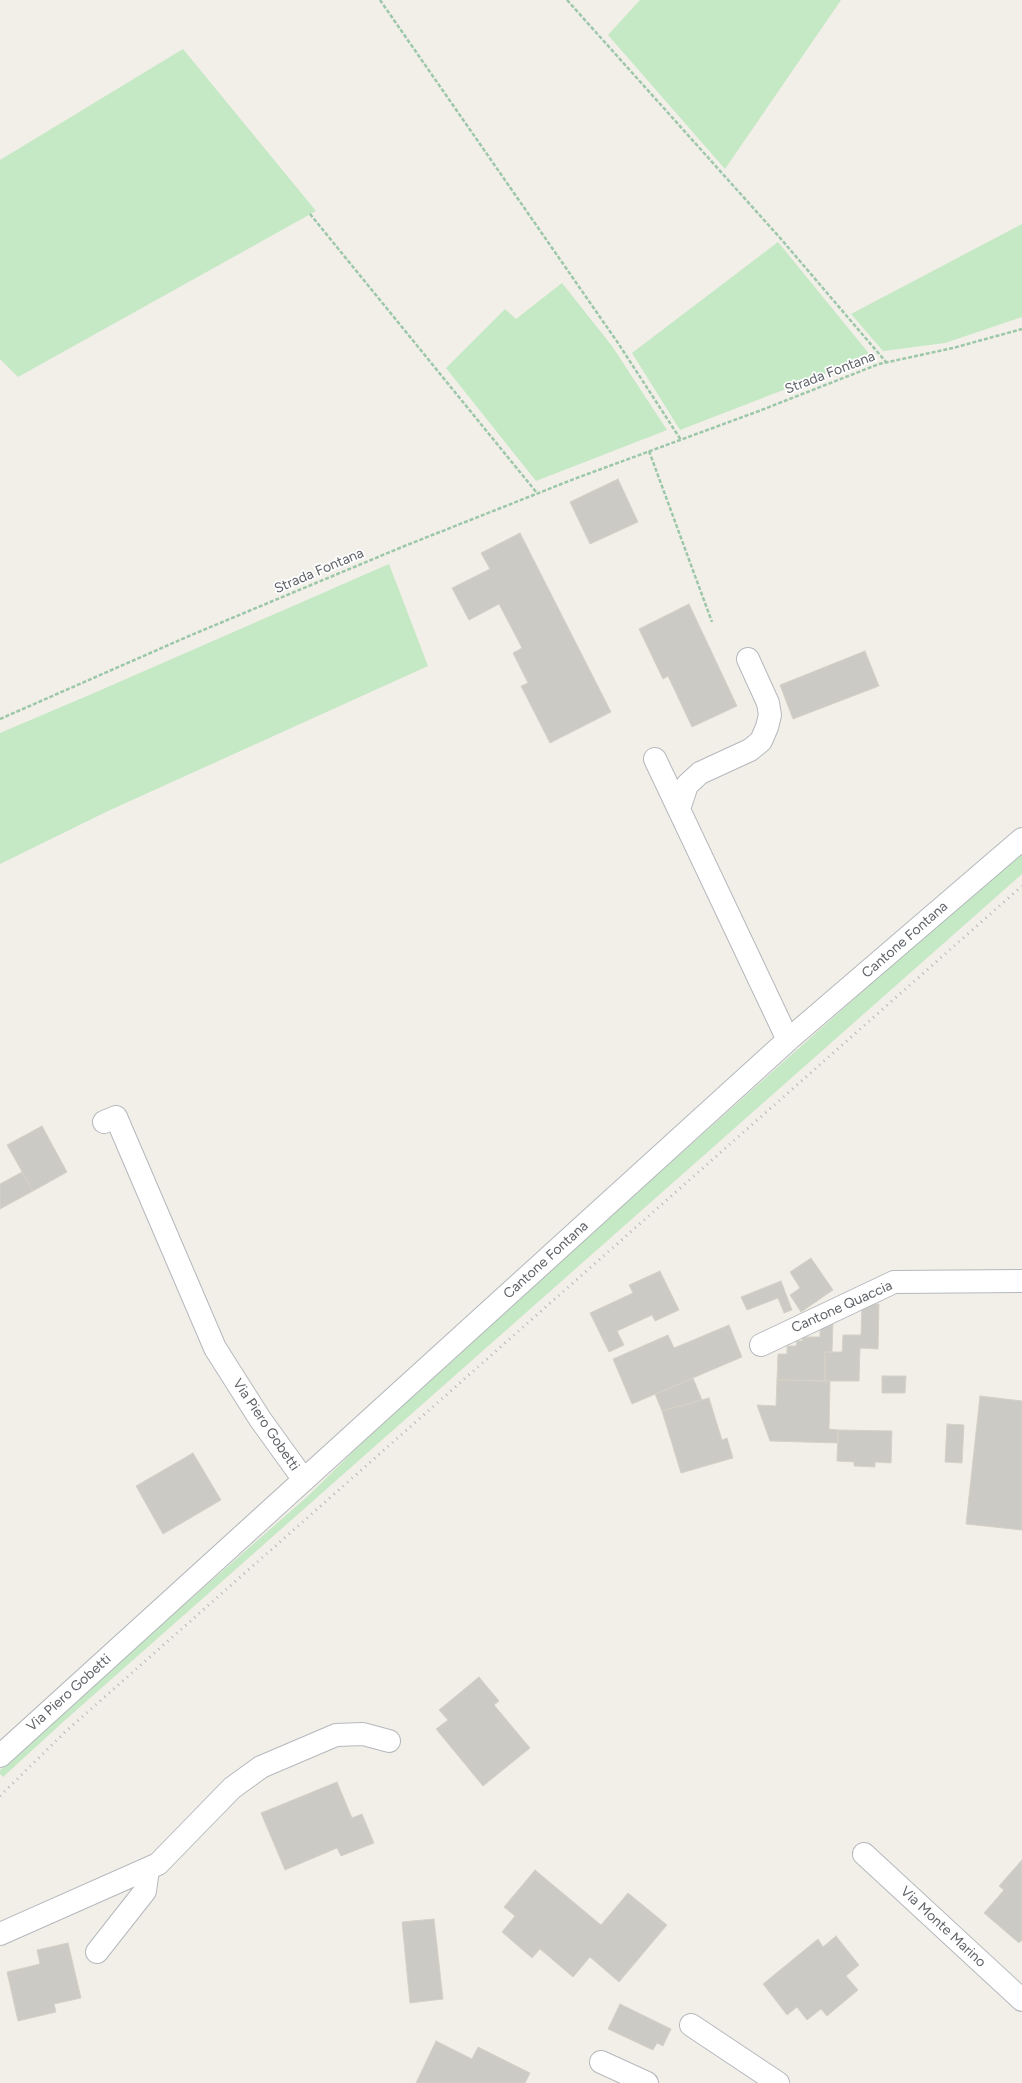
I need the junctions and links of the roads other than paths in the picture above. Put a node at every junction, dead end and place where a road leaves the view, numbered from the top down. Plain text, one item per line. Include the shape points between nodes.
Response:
1 (748, 659) dead end
2 (655, 759) dead end
3 (679, 809) junction
4 (1022, 839) edge
5 (788, 1040) junction
6 (104, 1122) dead end
7 (1022, 1281) edge
8 (761, 1345) dead end
9 (304, 1480) junction
10 (389, 1741) dead end
11 (0, 1756) edge
12 (864, 1854) dead end
13 (148, 1869) junction
14 (0, 1934) edge
15 (97, 1952) dead end
16 (1022, 2000) edge
17 (691, 2025) dead end
18 (601, 2062) dead end
19 (647, 2083) edge
20 (778, 2083) edge

1 - 3 street via 768,703 770,714 761,741 750,750 700,773 687,785
2 - 3 street
3 - 5 street
4 - 5 street, Cantone Fontana
5 - 9 street, Cantone Fontana
6 - 9 street, Via Piero Gobetti via 116,1116 215,1348 260,1419
7 - 8 street, Cantone Quaccia via 894,1282
9 - 11 street, Via Piero Gobetti
10 - 13 street via 363,1734 336,1736 261,1767 232,1788 158,1864
12 - 16 street, Via Monte Marino
13 - 14 street
13 - 15 street via 145,1891
17 - 20 street
18 - 19 street

